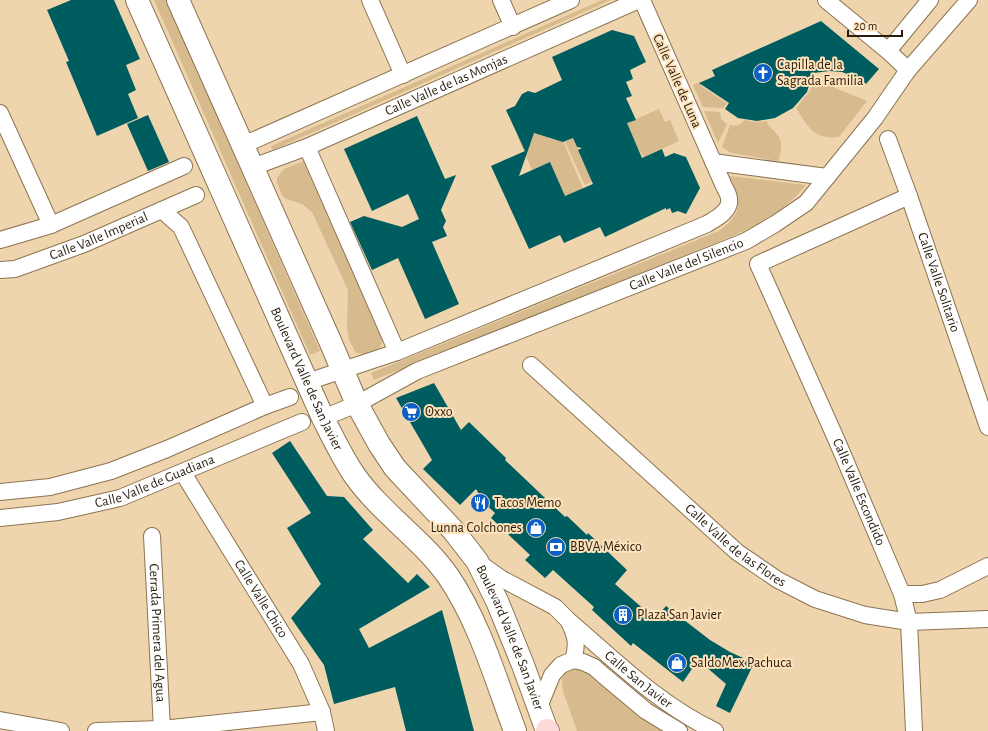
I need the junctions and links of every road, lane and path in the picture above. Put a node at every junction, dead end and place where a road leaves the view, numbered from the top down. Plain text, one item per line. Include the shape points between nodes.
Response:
1 (137, 0) edge
2 (178, 0) edge
3 (370, 0) edge
4 (501, 0) edge
5 (572, 0) edge
6 (640, 0) edge
7 (826, 0) edge
8 (930, 0) edge
9 (969, 0) edge
10 (513, 27) junction
11 (888, 51) junction
12 (908, 70) junction
13 (404, 75) junction
14 (0, 113) edge
15 (5, 136) edge
16 (888, 139) dead end
17 (243, 145) junction
18 (307, 146) junction
19 (713, 162) junction
20 (184, 166) dead end
21 (253, 167) junction
22 (828, 177) junction
23 (196, 195) dead end
24 (910, 196) junction
25 (162, 210) junction
26 (50, 225) junction
27 (0, 240) edge
28 (0, 270) edge
29 (397, 352) junction
30 (532, 365) dead end
31 (342, 370) junction
32 (307, 382) junction
33 (290, 397) dead end
34 (357, 404) junction
35 (265, 406) junction
36 (313, 420) junction
37 (988, 427) edge
38 (183, 472) junction
39 (0, 492) edge
40 (0, 518) edge
41 (152, 536) dead end
42 (477, 561) junction
43 (988, 566) edge
44 (902, 594) junction
45 (988, 618) edge
46 (568, 620) junction
47 (910, 622) junction
48 (573, 660) junction
49 (663, 700) junction
50 (539, 708) junction
51 (322, 712) junction
52 (653, 716) junction
53 (0, 720) edge
54 (162, 729) junction
55 (547, 730) edge
56 (708, 730) edge
57 (61, 731) edge
58 (96, 731) edge
59 (326, 731) edge
60 (515, 731) edge
61 (678, 731) edge
62 (914, 731) edge

1 - 32 main road, Boulevard Valle de San Javier
2 - 17 main road, Boulevard Valle de San Javier
3 - 13 street
4 - 10 street
5 - 10 street, Calle Valle de las Monjas
6 - 18 street, Calle Valle de las Monjas
6 - 19 street, Calle Valle de Luna
7 - 11 street
8 - 11 street
9 - 12 street, Calle Valle del Silencio
10 - 13 street, Calle Valle de las Monjas
11 - 12 street
12 - 22 street, Calle Valle del Silencio via 875,118
13 - 17 street, Calle Valle de las Monjas
14 - 15 street
15 - 26 street
16 - 24 street, Calle Valle Solitario
17 - 21 main road, Boulevard Valle de San Javier
18 - 21 street, Calle Valle de las Monjas
18 - 29 street
19 - 22 street
19 - 29 street, Calle Valle del Silencio via 729,200 728,207 718,217
20 - 26 street, Calle Valle Imperial
21 - 31 main road, Boulevard Valle de San Javier
22 - 34 street, Calle Valle del Silencio via 806,203 746,240 417,371
23 - 25 street, Calle Valle Imperial
24 - 37 street, Calle Valle Solitario
24 - 44 street, Calle Valle Escondido via 758,264
25 - 28 street, Calle Valle Imperial via 84,244 15,269
25 - 35 street via 181,227
26 - 27 street, Calle Valle Imperial
29 - 31 street, Calle Valle del Silencio
30 - 47 street, Calle Valle de las Flores via 737,552 778,580 815,598 866,615
31 - 32 street, Calle Valle del Silencio
31 - 34 main road, Boulevard Valle de San Javier
32 - 36 main road, Boulevard Valle de San Javier
33 - 35 street, Calle Valle de Guadiana
34 - 36 street, Calle Valle del Silencio
34 - 42 main road, Boulevard Valle de San Javier via 395,468 453,530
35 - 39 street, Calle Valle de Guadiana via 111,471 50,487
36 - 38 street, Calle Valle de Guadiana
36 - 60 main road, Boulevard Valle de San Javier via 337,446 355,477 431,555 448,577 474,624
38 - 40 street, Calle Valle de Guadiana via 120,498 58,512
38 - 51 street, Calle Valle Chico via 301,664
41 - 54 street, Cerrada Primera del Agua
42 - 46 street, Calle San Javier via 502,579 555,607
42 - 50 main road, Boulevard Valle de San Javier via 497,601
43 - 44 street via 940,590 922,594
44 - 47 street, Calle Valle Escondido
45 - 47 street, Calle Valle de las Flores
46 - 48 street, Calle San Javier via 576,641
46 - 49 street, Calle San Javier
47 - 62 street, Calle Valle Escondido
48 - 50 street via 561,665 552,675
48 - 52 street, Calle San Javier via 594,667
49 - 52 street
49 - 56 street, Calle San Javier
50 - 55 main road, Boulevard Valle de San Javier
51 - 54 street
51 - 59 street, Calle Valle Chico
52 - 61 street, Calle San Javier
53 - 57 street
54 - 58 street

